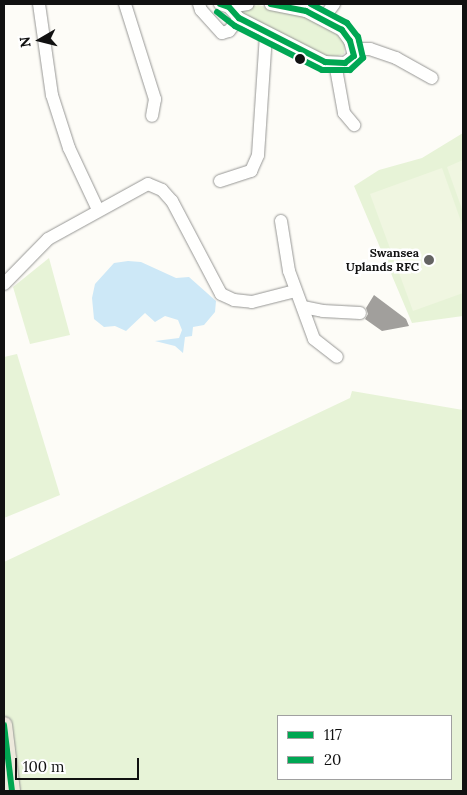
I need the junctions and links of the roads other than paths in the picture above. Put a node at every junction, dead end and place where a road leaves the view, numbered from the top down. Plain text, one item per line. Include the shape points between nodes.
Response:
1 (39, 4) edge
2 (125, 4) edge
3 (199, 4) edge
4 (248, 4) edge
5 (271, 4) edge
6 (334, 4) edge
7 (225, 6) edge
8 (239, 18) junction
9 (323, 19) junction
10 (266, 33) junction
11 (354, 49) junction
12 (335, 64) junction
13 (432, 78) dead end
14 (152, 116) dead end
15 (354, 125) dead end
16 (220, 181) dead end
17 (98, 210) junction
18 (281, 221) dead end
19 (4, 284) edge
20 (295, 291) junction
21 (303, 307) junction
22 (360, 313) dead end
23 (337, 357) dead end
24 (4, 725) edge
25 (12, 791) edge

1 - 17 street via 52,95 69,148
2 - 14 street via 155,98
3 - 8 street via 222,33 229,31
4 - 7 street
5 - 9 street
6 - 9 street
7 - 8 street
8 - 10 street
9 - 11 street via 342,30
10 - 12 street
10 - 16 street via 258,156 252,170
11 - 12 street via 351,60
11 - 13 street via 370,49 396,58
12 - 15 street via 344,113
17 - 19 street via 48,239
17 - 20 street via 148,184 162,190 172,201 221,294 234,300 252,302
18 - 20 street
20 - 21 street
21 - 22 street
21 - 23 street via 314,338
24 - 25 main road

